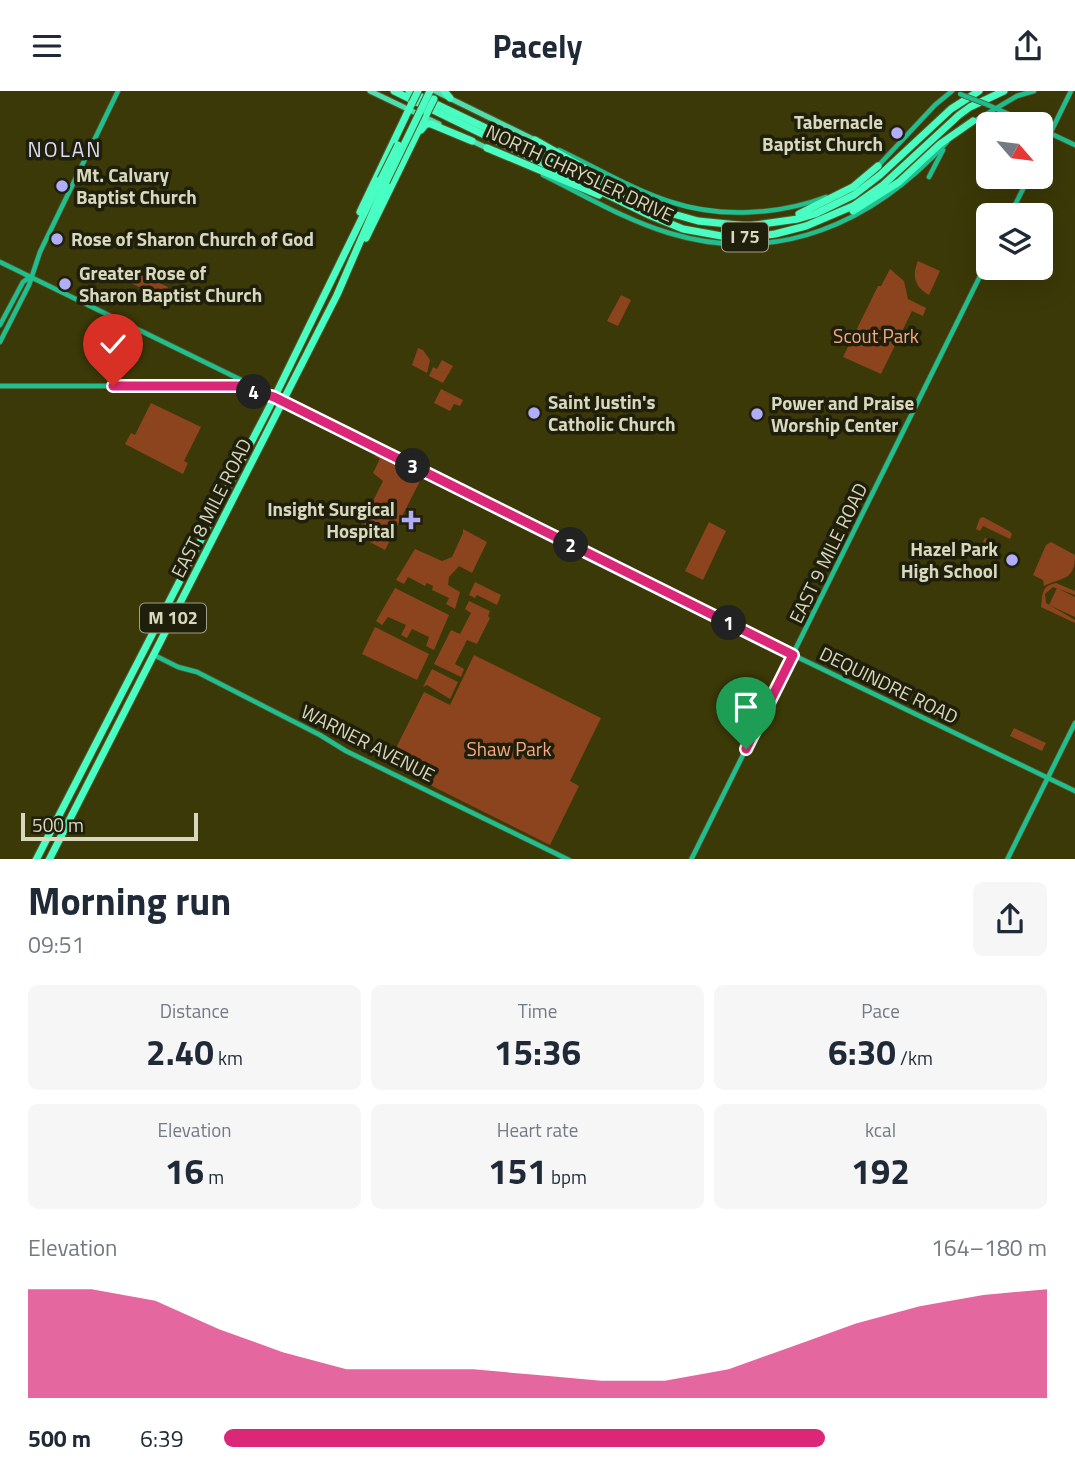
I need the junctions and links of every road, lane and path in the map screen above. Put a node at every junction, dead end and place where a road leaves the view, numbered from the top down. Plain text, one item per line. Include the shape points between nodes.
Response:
1 (118, 91) edge
2 (370, 91) edge
3 (394, 91) edge
4 (409, 91) edge
5 (418, 91) edge
6 (979, 91) edge
7 (1004, 91) edge
8 (1034, 91) edge
9 (435, 92) edge
10 (956, 92) edge
11 (1069, 92) edge
12 (945, 94) edge
13 (450, 98) joint
14 (1010, 100) junction
15 (407, 106) junction
16 (996, 108) junction
17 (1005, 112) edge
18 (1010, 112) edge
19 (426, 115) junction
20 (973, 121) junction
21 (1054, 126) edge
22 (1054, 134) edge
23 (535, 139) junction
24 (472, 141) junction
25 (949, 141) dead end
26 (413, 142) junction
27 (1075, 145) edge
28 (487, 148) junction
29 (878, 166) junction
30 (929, 177) dead end
31 (384, 181) junction
32 (649, 215) junction
33 (673, 215) junction
34 (779, 223) junction
35 (806, 226) junction
36 (346, 248) junction
37 (0, 262) edge
38 (335, 271) junction
39 (30, 277) junction
40 (344, 279) junction
41 (978, 280) edge
42 (326, 289) junction
43 (331, 305) junction
44 (0, 325) edge
45 (321, 325) junction
46 (0, 342) edge
47 (235, 377) junction
48 (247, 383) junction
49 (0, 386) edge
50 (238, 386) junction
51 (280, 398) junction
52 (248, 446) junction
53 (255, 457) junction
54 (232, 476) junction
55 (240, 486) junction
56 (212, 516) junction
57 (222, 521) junction
58 (203, 534) junction
59 (213, 540) junction
60 (148, 640) junction
61 (156, 651) junction
62 (793, 655) junction
63 (138, 659) junction
64 (148, 667) junction
65 (1075, 723) edge
66 (82, 770) junction
67 (92, 776) junction
68 (1048, 777) junction
69 (74, 785) junction
70 (84, 791) junction
71 (1075, 791) edge
72 (48, 836) junction
73 (58, 843) junction
74 (37, 857) edge
75 (49, 859) edge
76 (569, 859) edge
77 (691, 859) edge
78 (1007, 859) edge

1 - 39 main road
2 - 15 main road, NORTH CHRYSLER DRIVE
3 - 32 highway, I 75
4 - 33 highway, I 75
5 - 15 highway, EAST 8 MILE ROAD, bridge
6 - 34 highway, I 75 via 951,109 854,195 815,214
7 - 35 highway, I 75 via 953,120 866,198
8 - 14 main road, NORTH CHRYSLER DRIVE
9 - 13 highway
9 - 19 highway, bridge
9 - 31 highway, EAST 8 MILE ROAD / M 102, bridge
10 - 12 main road
10 - 16 main road, bridge
11 - 21 main road
12 - 29 main road
13 - 23 main road
14 - 16 main road, NORTH CHRYSLER DRIVE
14 - 18 main road
15 - 19 main road, NORTH CHRYSLER DRIVE
15 - 36 highway, EAST 8 MILE ROAD
16 - 17 main road
16 - 20 main road, NORTH CHRYSLER DRIVE
19 - 24 main road, NORTH CHRYSLER DRIVE
19 - 26 highway
20 - 28 main road, NORTH CHRYSLER DRIVE via 904,184 863,213 815,234 761,244 703,241 657,229
20 - 35 highway via 952,133 872,201
22 - 27 main road
23 - 29 main road via 670,202 736,212 775,211 812,202 854,184
23 - 33 highway
24 - 26 highway via 429,124
24 - 28 main road, NORTH CHRYSLER DRIVE
25 - 30 main road
26 - 40 highway
28 - 32 highway
29 - 34 highway via 842,194
31 - 36 highway, EAST 8 MILE ROAD / M 102
31 - 40 highway, EAST 8 MILE ROAD / M 102
32 - 35 highway, I 75 via 683,229 727,237 753,237
33 - 34 highway, I 75 via 734,226
36 - 38 highway, EAST 8 MILE ROAD / M 102
37 - 39 main road
38 - 42 highway, EAST 8 MILE ROAD / M 102
38 - 43 highway via 342,274
39 - 44 main road
39 - 46 main road
39 - 47 main road
40 - 43 highway, EAST 8 MILE ROAD / M 102
41 - 62 main road, EAST 9 MILE ROAD
42 - 45 highway via 314,320
42 - 51 highway, EAST 8 MILE ROAD / M 102 via 304,333 311,338
43 - 45 highway, EAST 8 MILE ROAD / M 102
45 - 51 highway, EAST 8 MILE ROAD / M 102
47 - 48 main road
47 - 50 main road
48 - 50 main road
48 - 51 main road
49 - 50 main road
50 - 51 main road
51 - 52 highway, EAST 8 MILE ROAD / M 102
51 - 53 highway, EAST 8 MILE ROAD / M 102
51 - 62 main road, DEQUINDRE ROAD
52 - 53 highway via 244,462 249,464
52 - 54 highway, EAST 8 MILE ROAD / M 102
53 - 55 highway, EAST 8 MILE ROAD / M 102
54 - 55 highway via 240,480
54 - 56 highway, EAST 8 MILE ROAD / M 102
55 - 57 highway, EAST 8 MILE ROAD / M 102
56 - 57 highway
56 - 58 highway, EAST 8 MILE ROAD / M 102
57 - 59 highway, EAST 8 MILE ROAD / M 102
58 - 59 highway
58 - 60 highway, EAST 8 MILE ROAD / M 102
59 - 61 highway, EAST 8 MILE ROAD / M 102
60 - 61 highway
60 - 63 highway, EAST 8 MILE ROAD / M 102
61 - 64 highway, EAST 8 MILE ROAD / M 102
61 - 76 main road, WARNER AVENUE via 178,667 197,672 346,751
62 - 68 main road, DEQUINDRE ROAD
62 - 77 main road, EAST 9 MILE ROAD
63 - 64 highway
63 - 66 highway, EAST 8 MILE ROAD / M 102
64 - 67 highway, EAST 8 MILE ROAD / M 102
65 - 68 main road
66 - 67 highway
66 - 69 highway, EAST 8 MILE ROAD / M 102
67 - 70 highway, EAST 8 MILE ROAD / M 102
68 - 71 main road, DEQUINDRE ROAD
68 - 78 main road
69 - 70 highway
69 - 72 highway, EAST 8 MILE ROAD / M 102
70 - 73 highway, EAST 8 MILE ROAD / M 102
72 - 73 highway
72 - 74 highway, EAST 8 MILE ROAD / M 102
73 - 75 highway, EAST 8 MILE ROAD / M 102
74 - 75 highway

